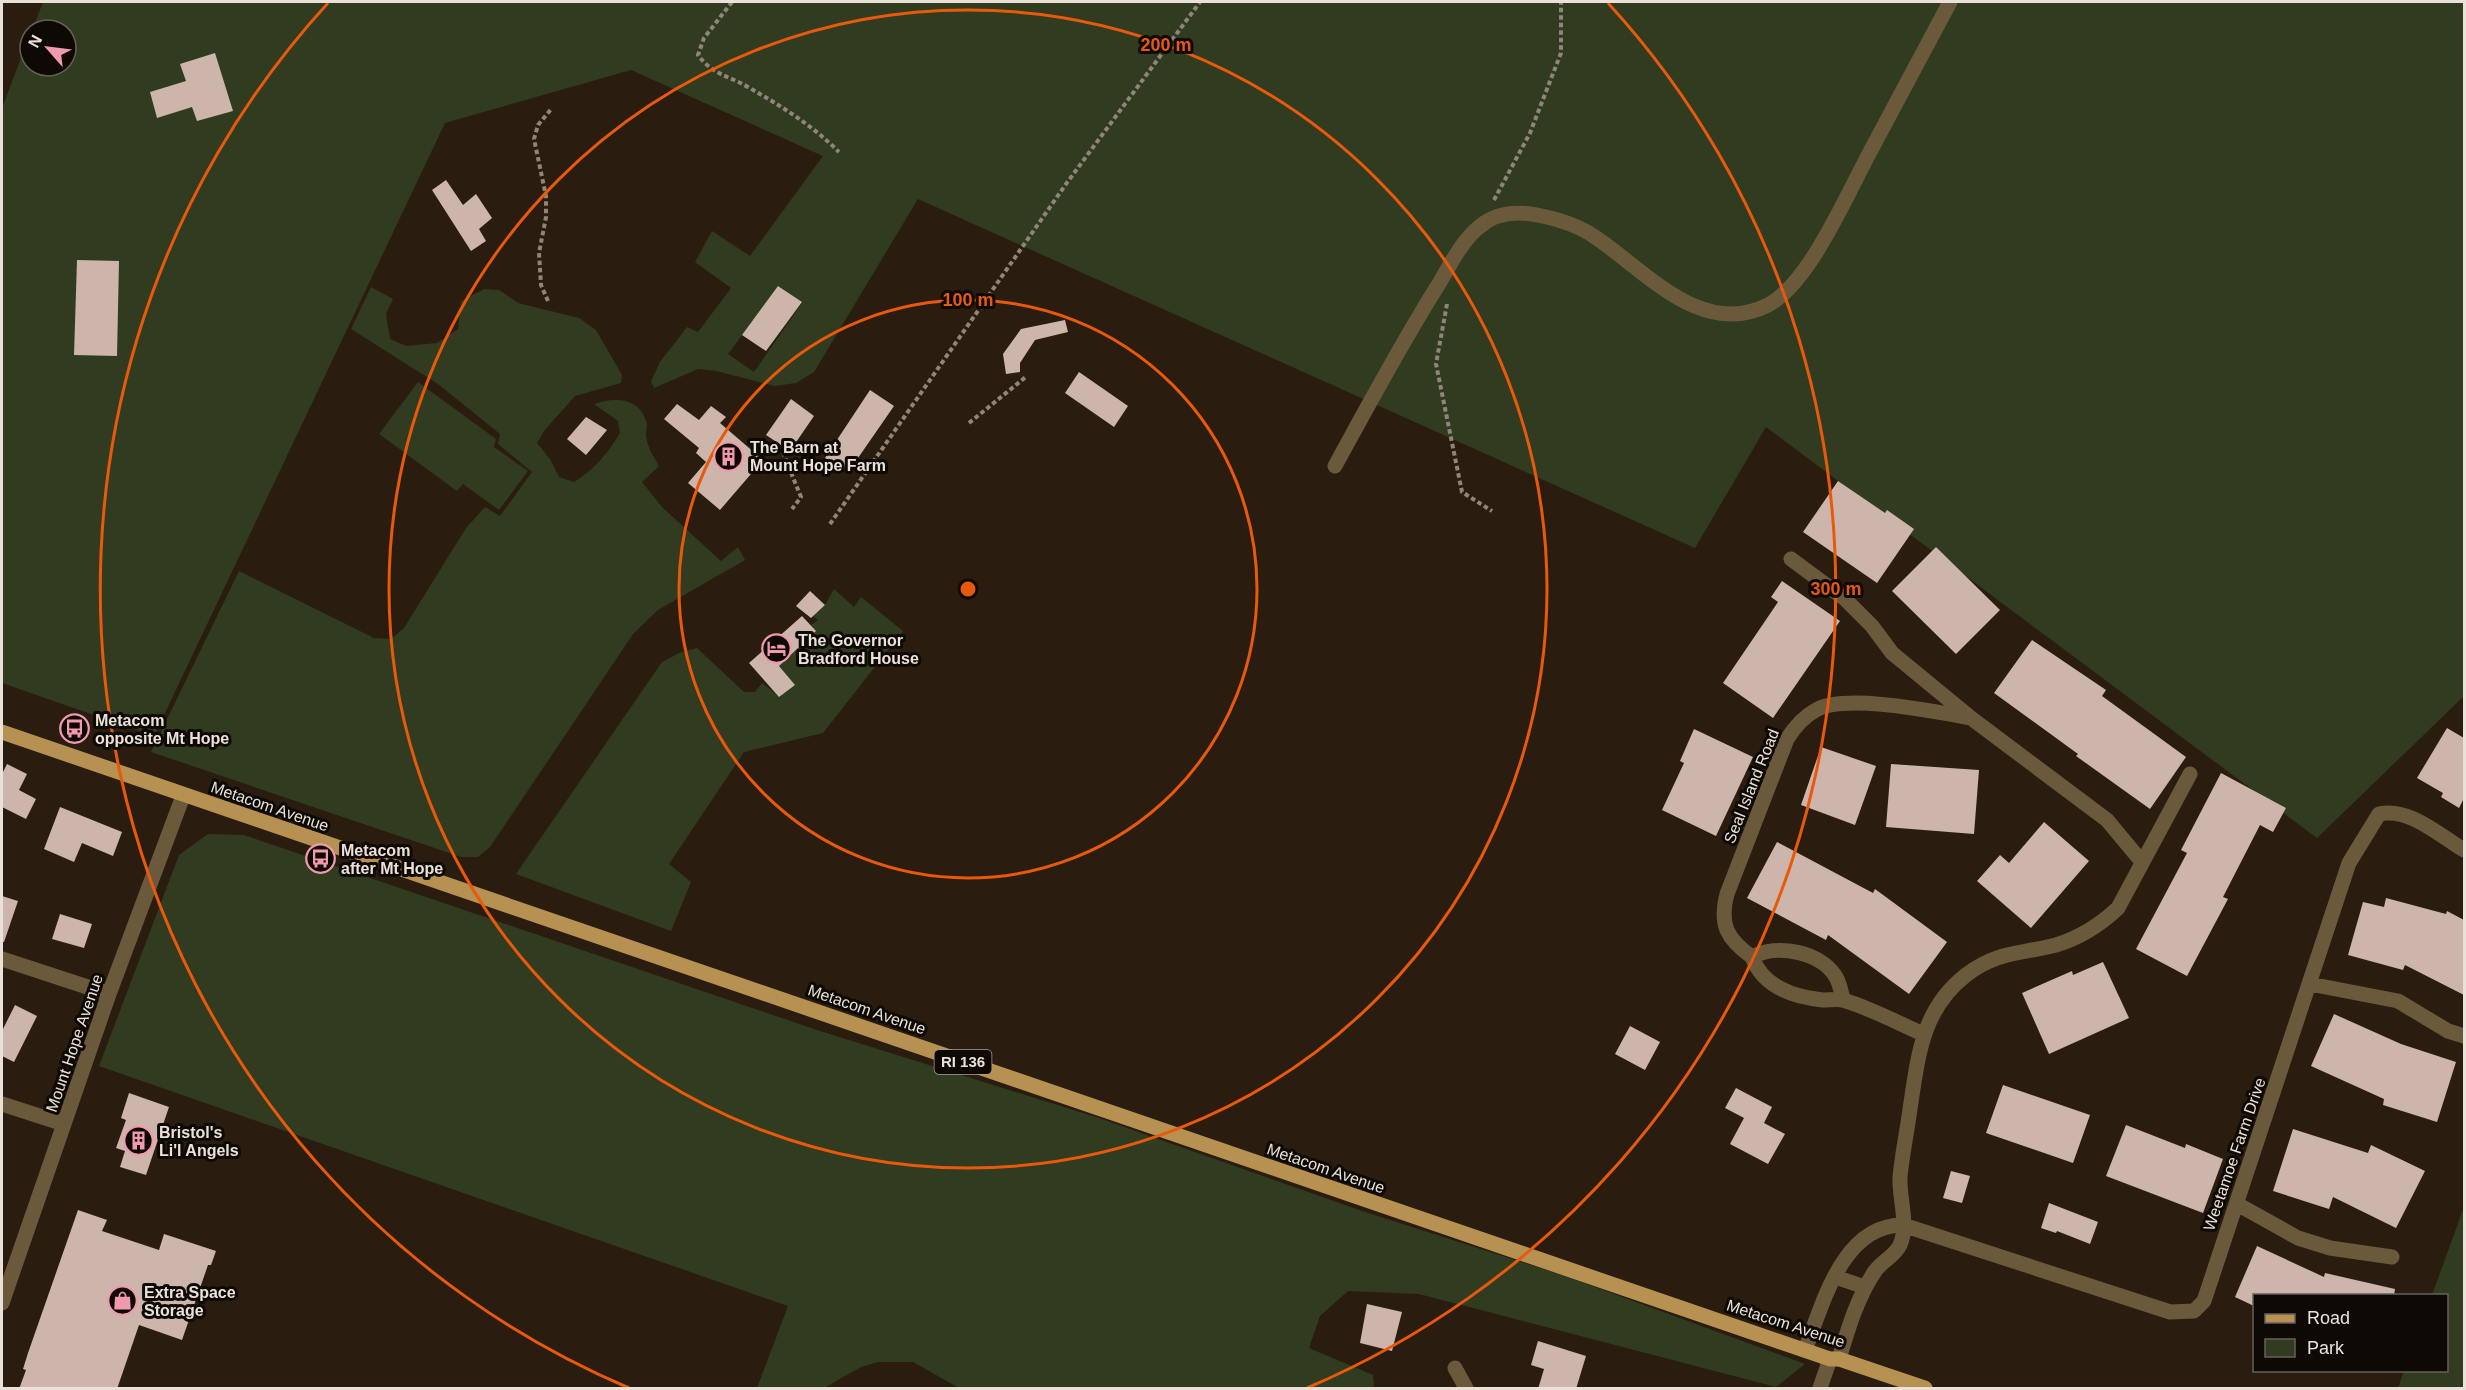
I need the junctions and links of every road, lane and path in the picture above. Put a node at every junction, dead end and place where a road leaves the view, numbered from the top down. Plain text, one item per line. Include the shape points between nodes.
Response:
1 (732, 2) edge
2 (1200, 2) edge
3 (1561, 2) edge
4 (1950, 2) edge
5 (552, 108) dead end
6 (839, 152) dead end
7 (1479, 226) junction
8 (1448, 297) dead end
9 (548, 301) dead end
10 (1027, 376) dead end
11 (969, 423) dead end
12 (770, 443) dead end
13 (1335, 466) dead end
14 (792, 509) dead end
15 (1492, 511) dead end
16 (830, 524) dead end
17 (1791, 559) dead end
18 (1971, 718) junction
19 (2, 732) edge
20 (2190, 774) dead end
21 (183, 796) junction
22 (2464, 850) edge
23 (2142, 862) junction
24 (1752, 957) junction
25 (2, 959) edge
26 (2310, 984) junction
27 (110, 994) junction
28 (1843, 999) junction
29 (1923, 1034) junction
30 (2464, 1036) edge
31 (2, 1104) edge
32 (64, 1124) junction
33 (2236, 1204) junction
34 (1903, 1226) junction
35 (2392, 1257) dead end
36 (1834, 1277) junction
37 (1865, 1287) junction
38 (2, 1298) edge
39 (1805, 1350) junction
40 (1835, 1359) junction
41 (1455, 1368) dead end
42 (1466, 1389) edge
43 (1820, 1389) edge
44 (1925, 1389) edge

1 - 6 path via 704,38 698,55 709,69 795,114
2 - 16 path via 1066,184
3 - 7 path via 1561,53 1530,133
4 - 7 street via 1820,247 1791,285 1769,304 1748,312 1705,311 1674,297 1594,236 1560,219 1520,211
5 - 9 path via 538,125 534,139 546,196 539,253 541,285
7 - 13 street via 1416,319
8 - 15 path via 1436,364 1459,480 1462,492
10 - 11 path
12 - 14 path via 783,453 801,497
17 - 18 street, Seal Island Road via 1845,599 1892,653
18 - 23 street, Seal Island Road via 2107,820
18 - 24 street, Seal Island Road via 1908,706 1838,703 1815,710 1795,727 1786,739 1723,909 1727,932
19 - 21 main road, Metacom Avenue / RI 136
20 - 23 street
21 - 27 street, Mount Hope Avenue
21 - 39 main road, Metacom Avenue / RI 136
22 - 26 street, Weetamoe Farm Drive via 2404,814 2379,814 2349,863
23 - 29 street via 2118,908 2109,916 2071,939 2011,952 1965,975 1943,999
24 - 28 street, Seal Island Road via 1765,979 1776,987 1806,997
24 - 28 street via 1773,950 1805,955 1834,975
25 - 27 street
26 - 30 street via 2398,1001 2448,1031
26 - 33 street, Weetamoe Farm Drive
27 - 32 street, Mount Hope Avenue
28 - 29 street, Seal Island Road
29 - 34 street via 1900,1179
31 - 32 street
32 - 38 street, Mount Hope Avenue
33 - 34 street, Weetamoe Farm Drive via 2204,1300 2194,1311 2185,1313 2170,1312
33 - 35 street via 2298,1238 2330,1248
34 - 36 street, Weetamoe Farm Drive via 1889,1226 1872,1233
34 - 37 street via 1899,1246
36 - 37 street
36 - 39 street, Weetamoe Farm Drive
37 - 40 street
39 - 40 main road, Metacom Avenue / RI 136
40 - 43 street
40 - 44 main road, Metacom Avenue / RI 136
41 - 42 street

